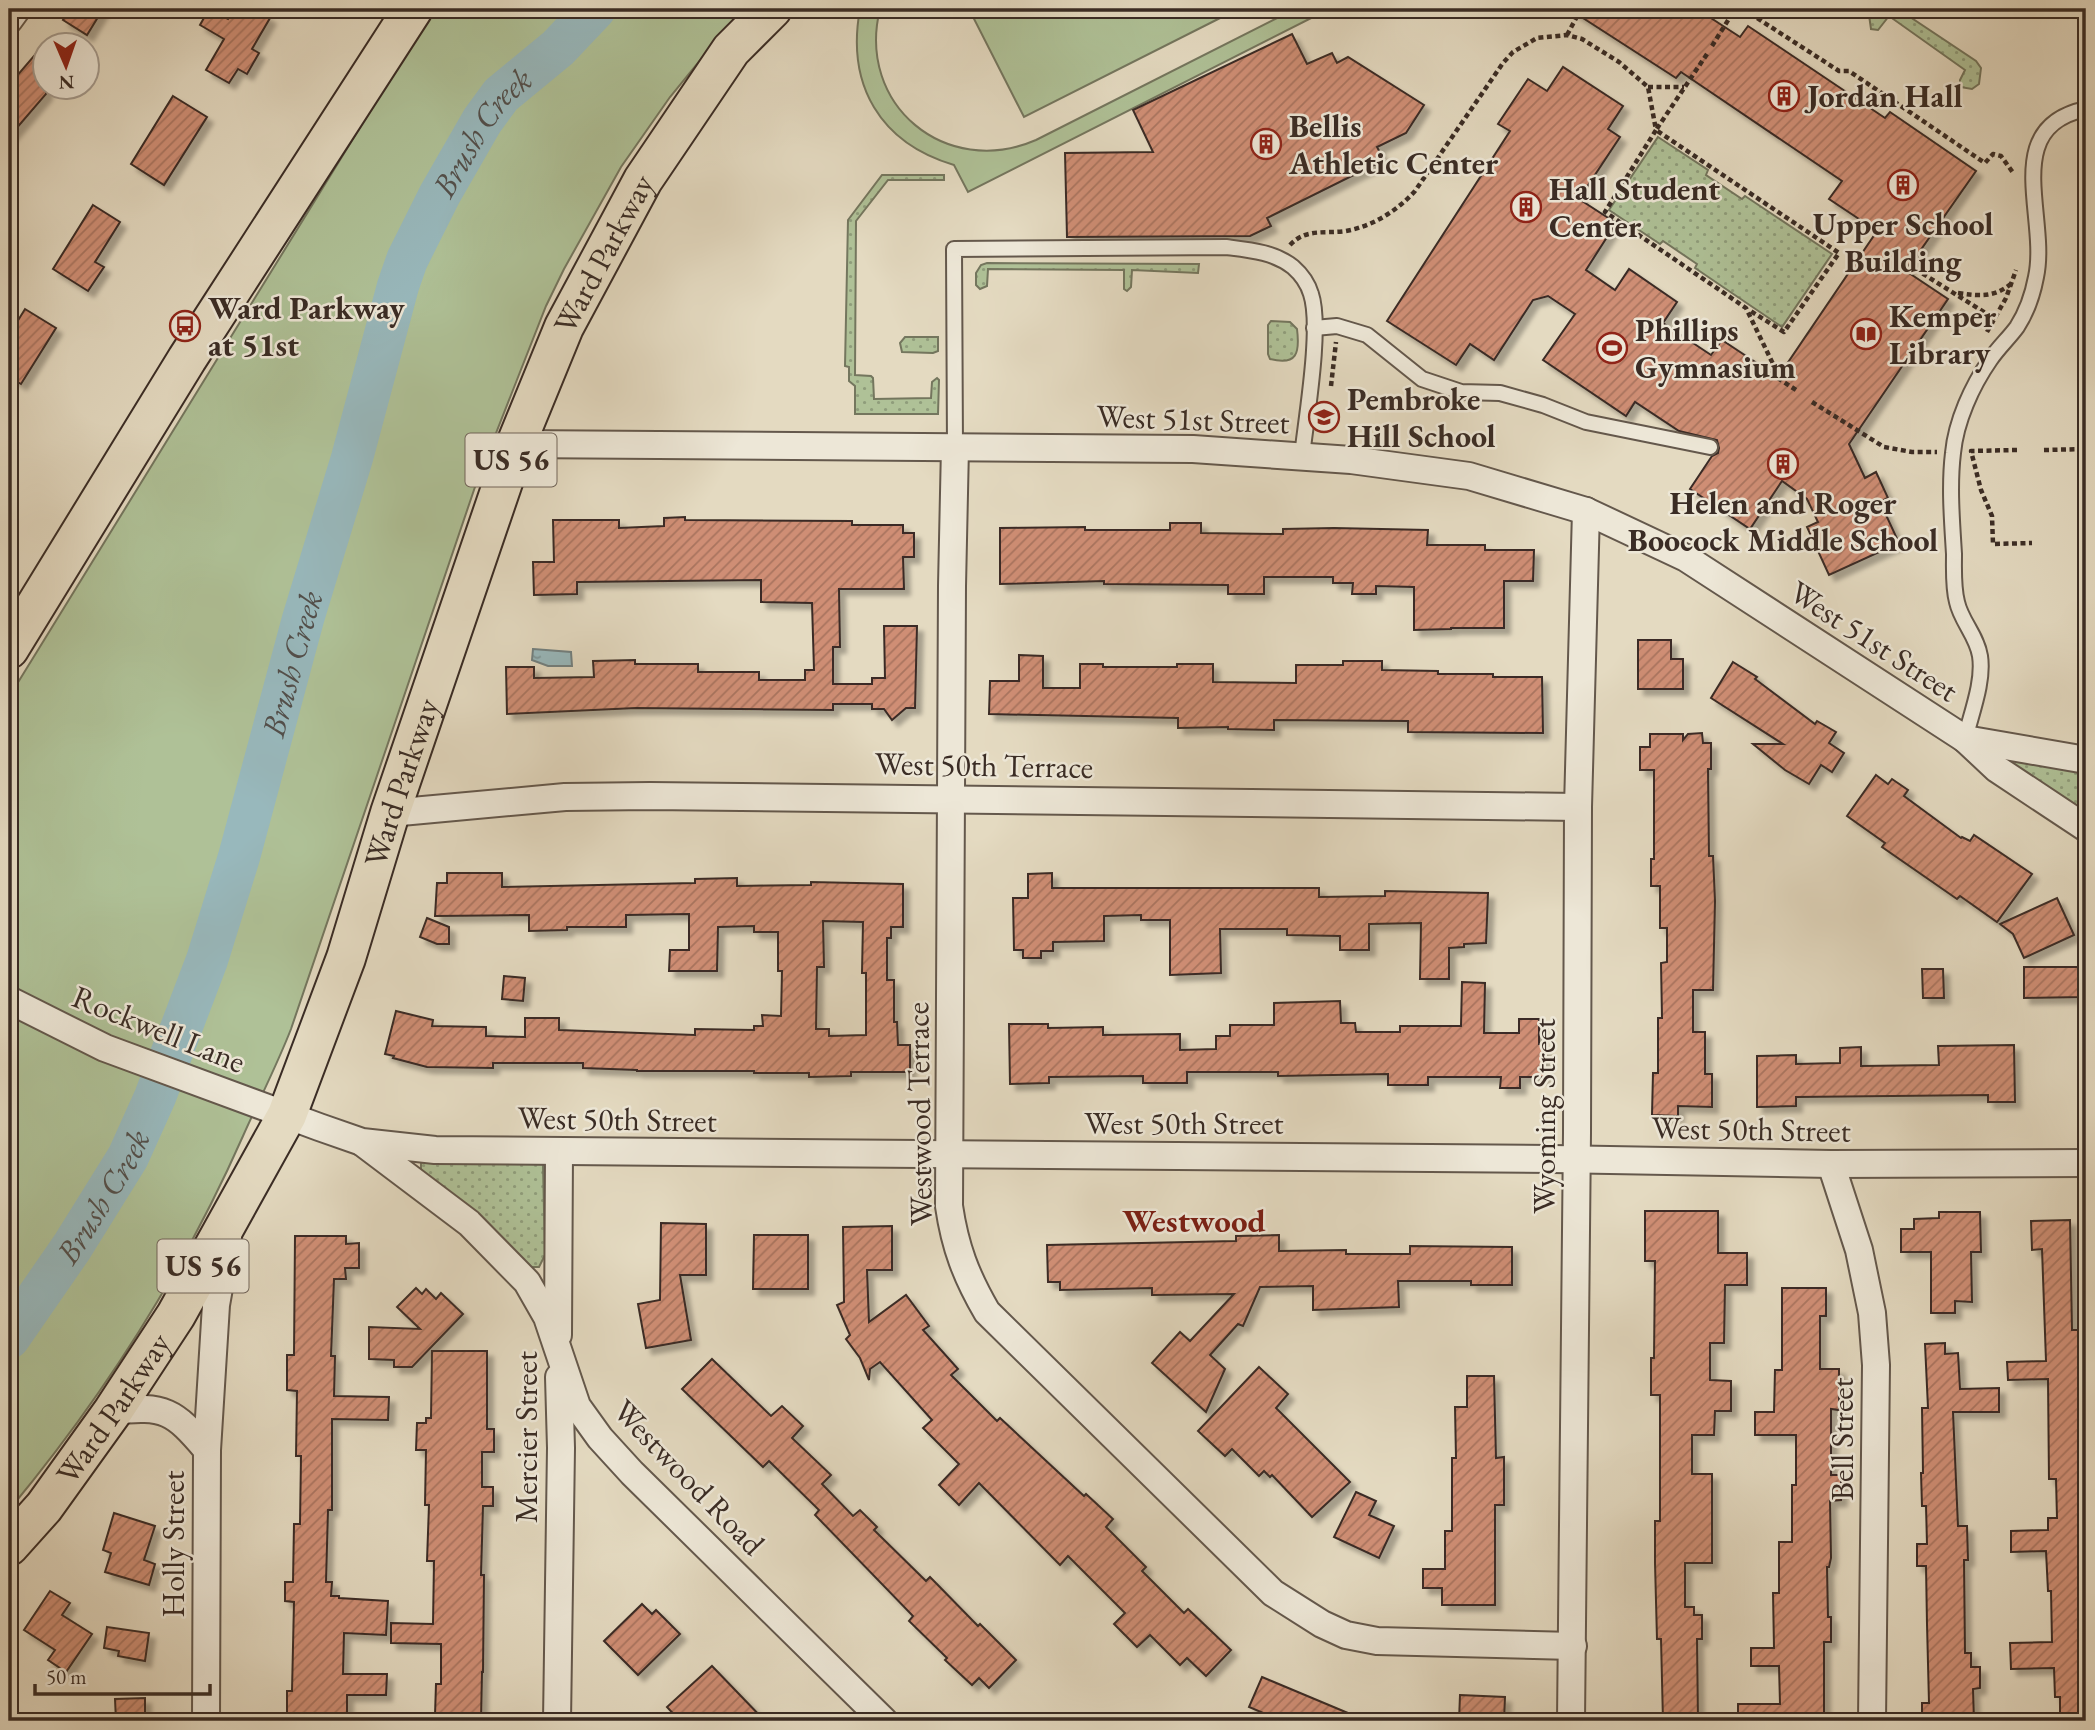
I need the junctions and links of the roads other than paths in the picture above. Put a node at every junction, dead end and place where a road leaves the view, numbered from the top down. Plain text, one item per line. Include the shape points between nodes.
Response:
1 (17, 9) edge
2 (413, 9) edge
3 (772, 9) edge
4 (9, 20) edge
5 (2086, 109) edge
6 (1314, 328) junction
7 (516, 444) junction
8 (955, 447) junction
9 (1710, 447) dead end
10 (1302, 457) junction
11 (1586, 510) junction
12 (9, 649) edge
13 (1965, 739) junction
14 (2086, 760) edge
15 (951, 798) junction
16 (1578, 807) junction
17 (390, 813) junction
18 (2086, 828) edge
19 (9, 1000) edge
20 (287, 1115) junction
21 (362, 1142) junction
22 (559, 1152) junction
23 (950, 1154) junction
24 (1577, 1159) junction
25 (2086, 1163) edge
26 (1831, 1164) junction
27 (227, 1221) junction
28 (558, 1355) junction
29 (113, 1411) junction
30 (207, 1450) junction
31 (9, 1546) edge
32 (1573, 1646) junction
33 (206, 1721) edge
34 (557, 1721) edge
35 (884, 1721) edge
36 (1572, 1721) edge
37 (1872, 1721) edge

1 - 4 street
2 - 12 highway via 187,359
3 - 7 highway, Ward Parkway / US 56 via 731,50 643,180 564,327
5 - 13 lane via 2056,120 2037,145 2038,264 2034,286 2019,324 1991,358 1968,400 1954,443 1951,498 1956,599 1980,656
6 - 8 lane via 1305,280 1279,258 1259,252 1226,247 954,249
6 - 9 lane via 1337,326 1367,335 1422,379 1461,392 1500,393 1586,422
6 - 10 lane
7 - 8 street, West 51st Street
7 - 17 highway, Ward Parkway / US 56
8 - 10 street, West 51st Street via 1193,449
8 - 15 street, Westwood Terrace
10 - 11 street, West 51st Street via 1469,476
11 - 13 street, West 51st Street via 1686,558
11 - 16 street, Wyoming Street
13 - 14 street, West 51st Street
13 - 18 street, West 51st Street via 1997,769
15 - 16 street, West 50th Terrace
15 - 17 street, West 50th Terrace via 565,797
15 - 23 street, Westwood Terrace
16 - 24 street, Wyoming Street
17 - 20 highway, Ward Parkway / US 56 via 346,958
19 - 20 street, Rockwell Lane via 104,1048
20 - 21 street, West 50th Street
20 - 27 highway, Ward Parkway / US 56
21 - 22 street, West 50th Street via 435,1150
21 - 28 street, Westwood Road via 469,1223 527,1282 547,1317
22 - 23 street, West 50th Street
22 - 28 street, Mercier Street
23 - 24 street, West 50th Street
23 - 32 street, Westwood Terrace via 954,1241 987,1312 1273,1593 1322,1624 1377,1641
24 - 26 street, West 50th Street
24 - 32 street, Wyoming Street
25 - 26 street, West 50th Street
26 - 37 street, Bell Street via 1859,1250 1872,1313 1876,1364
27 - 29 highway, Ward Parkway / US 56 via 176,1315
27 - 30 street, Holly Street via 230,1229 216,1305
28 - 34 street, Mercier Street
28 - 35 street, Westwood Road via 577,1406 600,1438
29 - 30 street, Holly Street via 165,1411 184,1423
29 - 31 highway, Ward Parkway / US 56 via 44,1507
30 - 33 street, Holly Street
32 - 36 street, Wyoming Street

